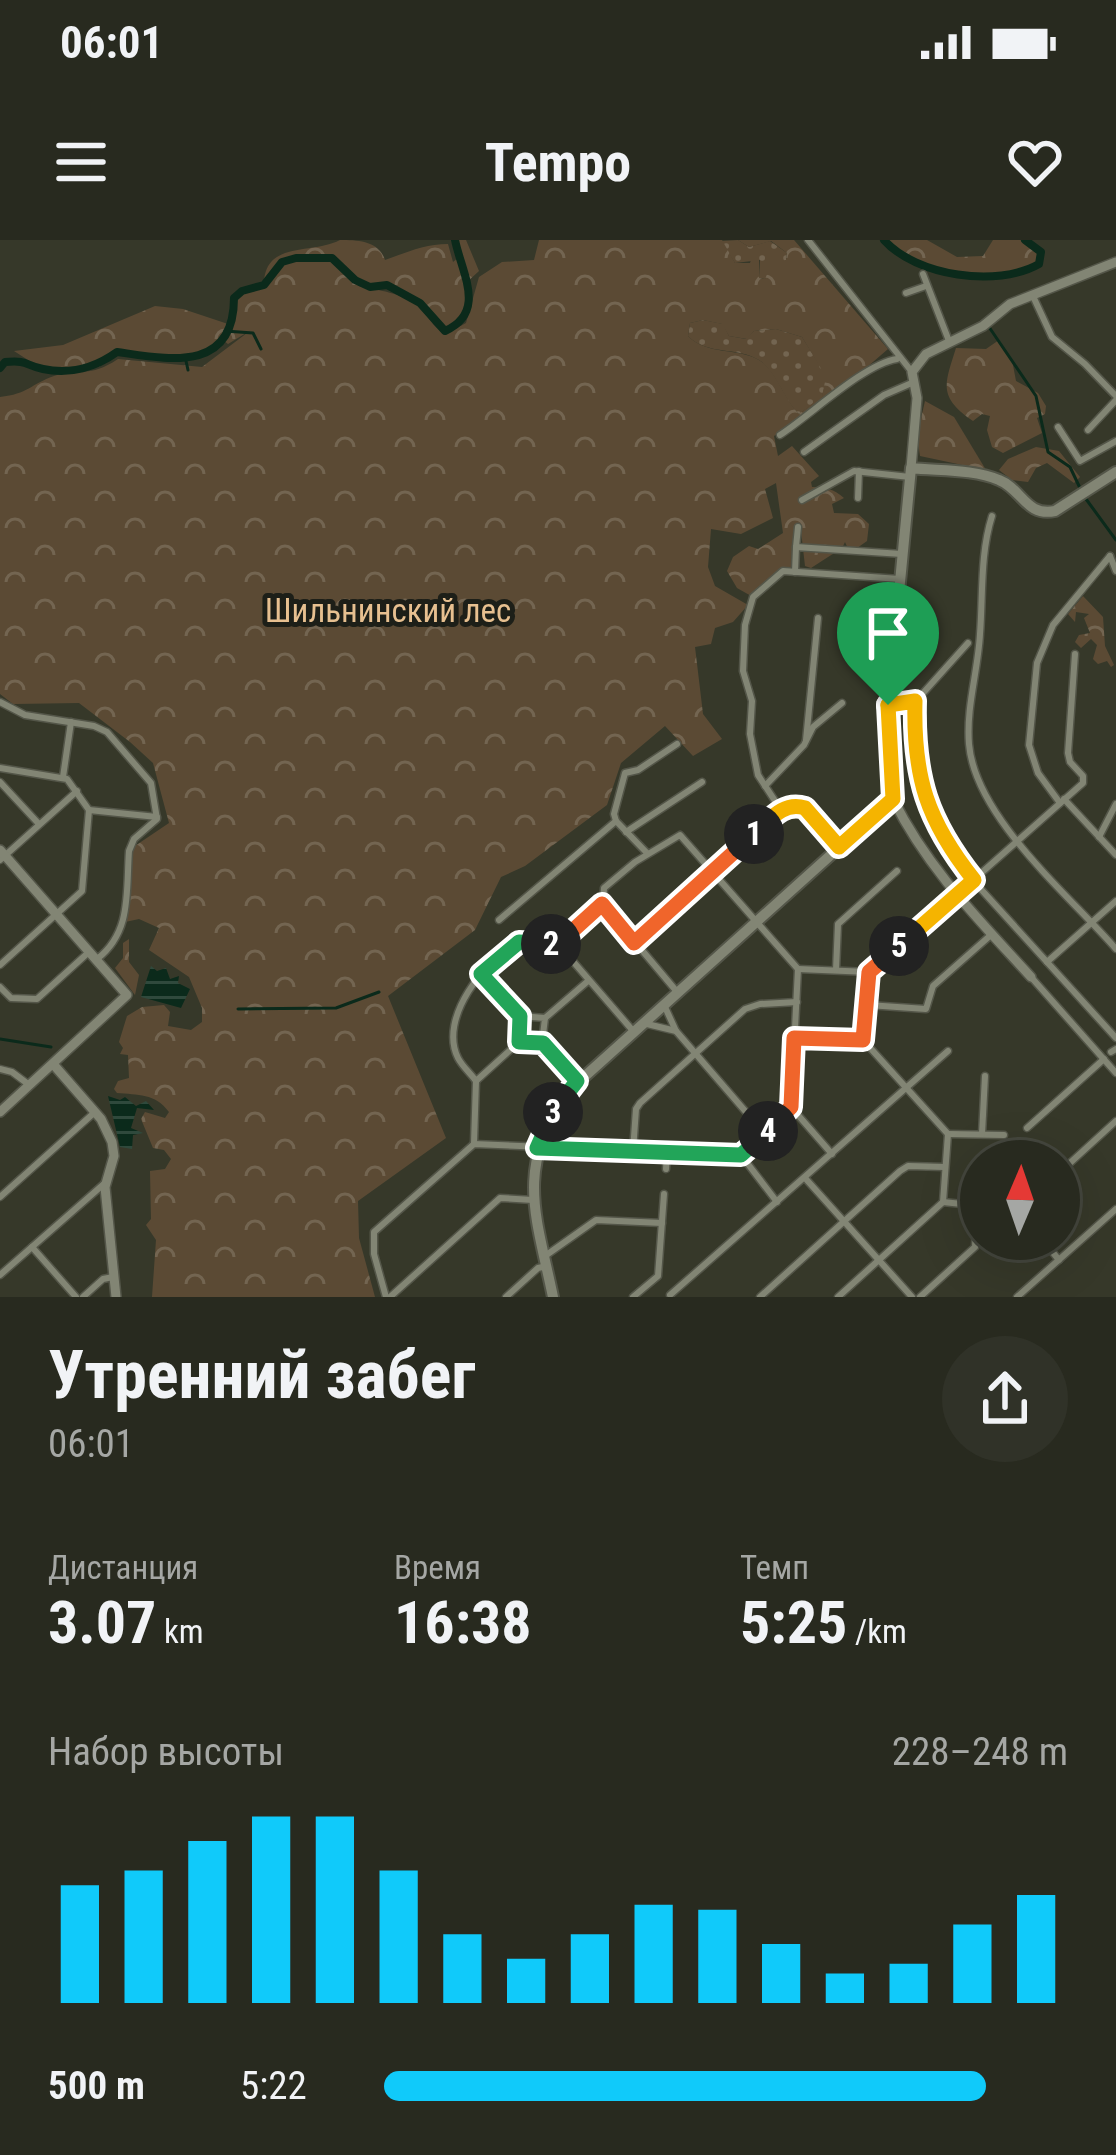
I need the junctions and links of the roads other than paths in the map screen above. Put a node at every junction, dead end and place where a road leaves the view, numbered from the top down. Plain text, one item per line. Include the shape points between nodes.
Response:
1 (808, 240) edge
2 (1116, 262) edge
3 (923, 274) dead end
4 (926, 286) junction
5 (906, 292) dead end
6 (1032, 294) junction
7 (949, 341) junction
8 (901, 361) junction
9 (913, 377) junction
10 (1116, 398) edge
11 (1058, 428) dead end
12 (1088, 430) dead end
13 (781, 435) dead end
14 (1116, 441) edge
15 (804, 452) dead end
16 (859, 471) junction
17 (1116, 472) edge
18 (911, 473) junction
19 (858, 498) dead end
20 (802, 500) dead end
21 (992, 516) dead end
22 (798, 527) dead end
23 (796, 547) junction
24 (902, 554) junction
25 (1116, 571) edge
26 (795, 572) junction
27 (900, 579) junction
28 (818, 618) dead end
29 (968, 643) dead end
30 (1075, 654) dead end
31 (915, 701) junction
32 (0, 702) edge
33 (842, 703) dead end
34 (888, 705) junction
35 (809, 717) junction
36 (71, 722) junction
37 (813, 727) junction
38 (806, 740) junction
39 (677, 744) dead end
40 (0, 768) edge
41 (63, 777) junction
42 (0, 782) edge
43 (702, 782) dead end
44 (765, 786) junction
45 (77, 791) junction
46 (893, 799) junction
47 (1064, 800) junction
48 (1116, 804) edge
49 (786, 806) junction
50 (89, 810) junction
51 (157, 817) junction
52 (616, 821) junction
53 (39, 824) junction
54 (626, 832) junction
55 (1100, 837) junction
56 (1019, 840) junction
57 (839, 847) junction
58 (648, 854) junction
59 (2, 855) edge
60 (1116, 855) edge
61 (713, 871) junction
62 (897, 871) dead end
63 (974, 880) junction
64 (957, 895) junction
65 (1116, 901) edge
66 (602, 904) junction
67 (57, 914) junction
68 (500, 920) dead end
69 (757, 921) junction
70 (1093, 922) junction
71 (992, 934) junction
72 (634, 943) junction
73 (558, 944) junction
74 (1116, 949) edge
75 (93, 955) junction
76 (1048, 962) junction
77 (0, 965) edge
78 (797, 969) junction
79 (836, 970) junction
80 (869, 972) junction
81 (481, 974) junction
82 (1031, 977) joint
83 (588, 981) junction
84 (0, 987) edge
85 (678, 992) junction
86 (796, 1002) junction
87 (664, 1005) junction
88 (868, 1005) junction
89 (520, 1016) junction
90 (545, 1018) junction
91 (639, 1028) junction
92 (676, 1031) junction
93 (543, 1035) dead end
94 (794, 1038) junction
95 (1116, 1038) edge
96 (863, 1040) junction
97 (519, 1042) junction
98 (948, 1051) dead end
99 (696, 1054) junction
100 (1104, 1059) junction
101 (53, 1064) junction
102 (0, 1070) edge
103 (1116, 1073) edge
104 (985, 1076) dead end
105 (476, 1081) junction
106 (577, 1081) junction
107 (29, 1086) junction
108 (905, 1087) junction
109 (791, 1107) junction
110 (0, 1112) edge
111 (95, 1112) junction
112 (1116, 1121) edge
113 (1027, 1128) dead end
114 (765, 1134) junction
115 (948, 1134) junction
116 (982, 1134) junction
117 (1004, 1135) dead end
118 (475, 1144) junction
119 (537, 1148) junction
120 (633, 1150) junction
121 (667, 1152) junction
122 (833, 1154) junction
123 (1080, 1154) edge
124 (741, 1155) junction
125 (945, 1167) junction
126 (666, 1169) dead end
127 (805, 1178) junction
128 (106, 1182) junction
129 (664, 1194) dead end
130 (0, 1197) edge
131 (533, 1200) junction
132 (777, 1202) junction
133 (943, 1202) junction
134 (960, 1204) edge
135 (1116, 1209) edge
136 (843, 1221) junction
137 (662, 1223) junction
138 (1080, 1241) edge
139 (32, 1247) junction
140 (960, 1260) edge
141 (1058, 1260) edge
142 (546, 1261) junction
143 (879, 1261) junction
144 (0, 1275) edge
145 (113, 1276) junction
146 (656, 1282) junction
147 (671, 1296) edge
148 (80, 1297) edge
149 (116, 1297) edge
150 (388, 1297) edge
151 (506, 1297) edge
152 (553, 1297) edge
153 (632, 1297) edge
154 (760, 1297) edge
155 (838, 1297) edge
156 (916, 1297) edge
157 (1017, 1297) edge

1 - 8 street
2 - 6 street
3 - 4 street
4 - 5 street
4 - 7 street
6 - 7 street
6 - 10 street via 1052,337
7 - 9 street via 918,361
8 - 9 street
8 - 13 street via 884,362
9 - 15 street
9 - 18 street
10 - 12 street
11 - 14 street via 1080,461
16 - 18 street
16 - 19 street
16 - 20 street
17 - 18 main road via 1055,511 1036,512 1003,481
18 - 24 main road
21 - 56 street via 969,744 985,800
22 - 23 street
23 - 24 street
23 - 26 street
24 - 27 main road
25 - 47 street via 1110,556 1053,625 1037,663 1029,746 1044,784
26 - 27 street
26 - 44 street via 783,571 753,597 745,625 750,734
27 - 34 main road
28 - 35 street
29 - 31 street
30 - 47 street via 1068,753 1084,781
31 - 34 street
31 - 63 street via 914,748 927,806
32 - 36 street
33 - 37 street
34 - 46 main road
35 - 37 street
35 - 38 street
36 - 41 street
36 - 51 street via 106,732 130,758 152,783
37 - 38 street
38 - 44 street
39 - 52 street via 626,773
40 - 41 street
41 - 45 street
42 - 53 street
43 - 54 street
44 - 49 street via 778,807
45 - 50 street
45 - 53 street
46 - 57 main road
46 - 64 street
47 - 55 street
47 - 56 street
48 - 55 street
49 - 57 street via 805,808
49 - 61 street
50 - 51 street
50 - 67 street via 82,890
51 - 75 street via 131,845 124,925 115,944
52 - 54 street
52 - 68 street
53 - 59 street
54 - 58 street
55 - 60 street
56 - 63 street
56 - 70 street
57 - 69 main road
58 - 61 street via 680,835
58 - 66 street via 604,888
59 - 67 street
61 - 69 street
61 - 72 street
62 - 79 street via 838,924
63 - 64 street
63 - 76 street
64 - 71 street
64 - 80 street
65 - 70 street
66 - 72 street
66 - 73 street
67 - 75 street
67 - 77 street
69 - 78 street
69 - 85 main road
70 - 74 street
70 - 76 street
71 - 82 street
71 - 88 street via 934,986 926,1010
72 - 85 street
73 - 81 street via 519,942
73 - 83 street
75 - 84 street via 37,999 10,998
75 - 101 street via 127,992 125,1001
76 - 95 street
78 - 79 street
78 - 86 street
79 - 80 street
80 - 88 street
81 - 89 street
81 - 105 street via 457,1013 458,1057
82 - 100 street
83 - 90 street
83 - 91 street
85 - 87 main road
86 - 94 street
86 - 99 street via 752,1005
87 - 91 main road
87 - 92 street
88 - 96 street
89 - 90 street
89 - 97 street
90 - 93 street
91 - 92 street
91 - 106 main road
92 - 99 street
94 - 96 street
94 - 109 street
96 - 108 street
97 - 105 street
97 - 106 street via 543,1043
98 - 108 street
99 - 114 street
99 - 120 street via 636,1109
100 - 103 street
100 - 113 street
101 - 107 street
101 - 111 street
102 - 107 street
104 - 116 street
105 - 118 street
106 - 119 main road
107 - 110 street
108 - 115 street
108 - 122 street
109 - 114 street
109 - 122 street
111 - 128 street via 113,1149
111 - 130 street
112 - 123 street
114 - 124 street
115 - 116 street
115 - 125 street
116 - 117 street
118 - 119 street
118 - 150 street via 374,1232
119 - 120 street
119 - 131 main road
120 - 121 street
121 - 124 street
121 - 126 street
122 - 127 street
124 - 132 street
125 - 133 street
125 - 136 street via 908,1166
127 - 132 street
127 - 136 street
128 - 139 street
128 - 145 street
129 - 137 street
131 - 142 main road
131 - 150 street via 500,1198
132 - 147 street
133 - 134 street
133 - 143 street
135 - 138 street
136 - 143 street
136 - 154 street
137 - 142 street via 596,1220
137 - 146 street
139 - 144 street
139 - 148 street
140 - 156 street
141 - 157 street
142 - 151 street
142 - 152 main road
143 - 155 street
143 - 156 street
145 - 148 street
145 - 149 street
146 - 147 street
146 - 153 street

